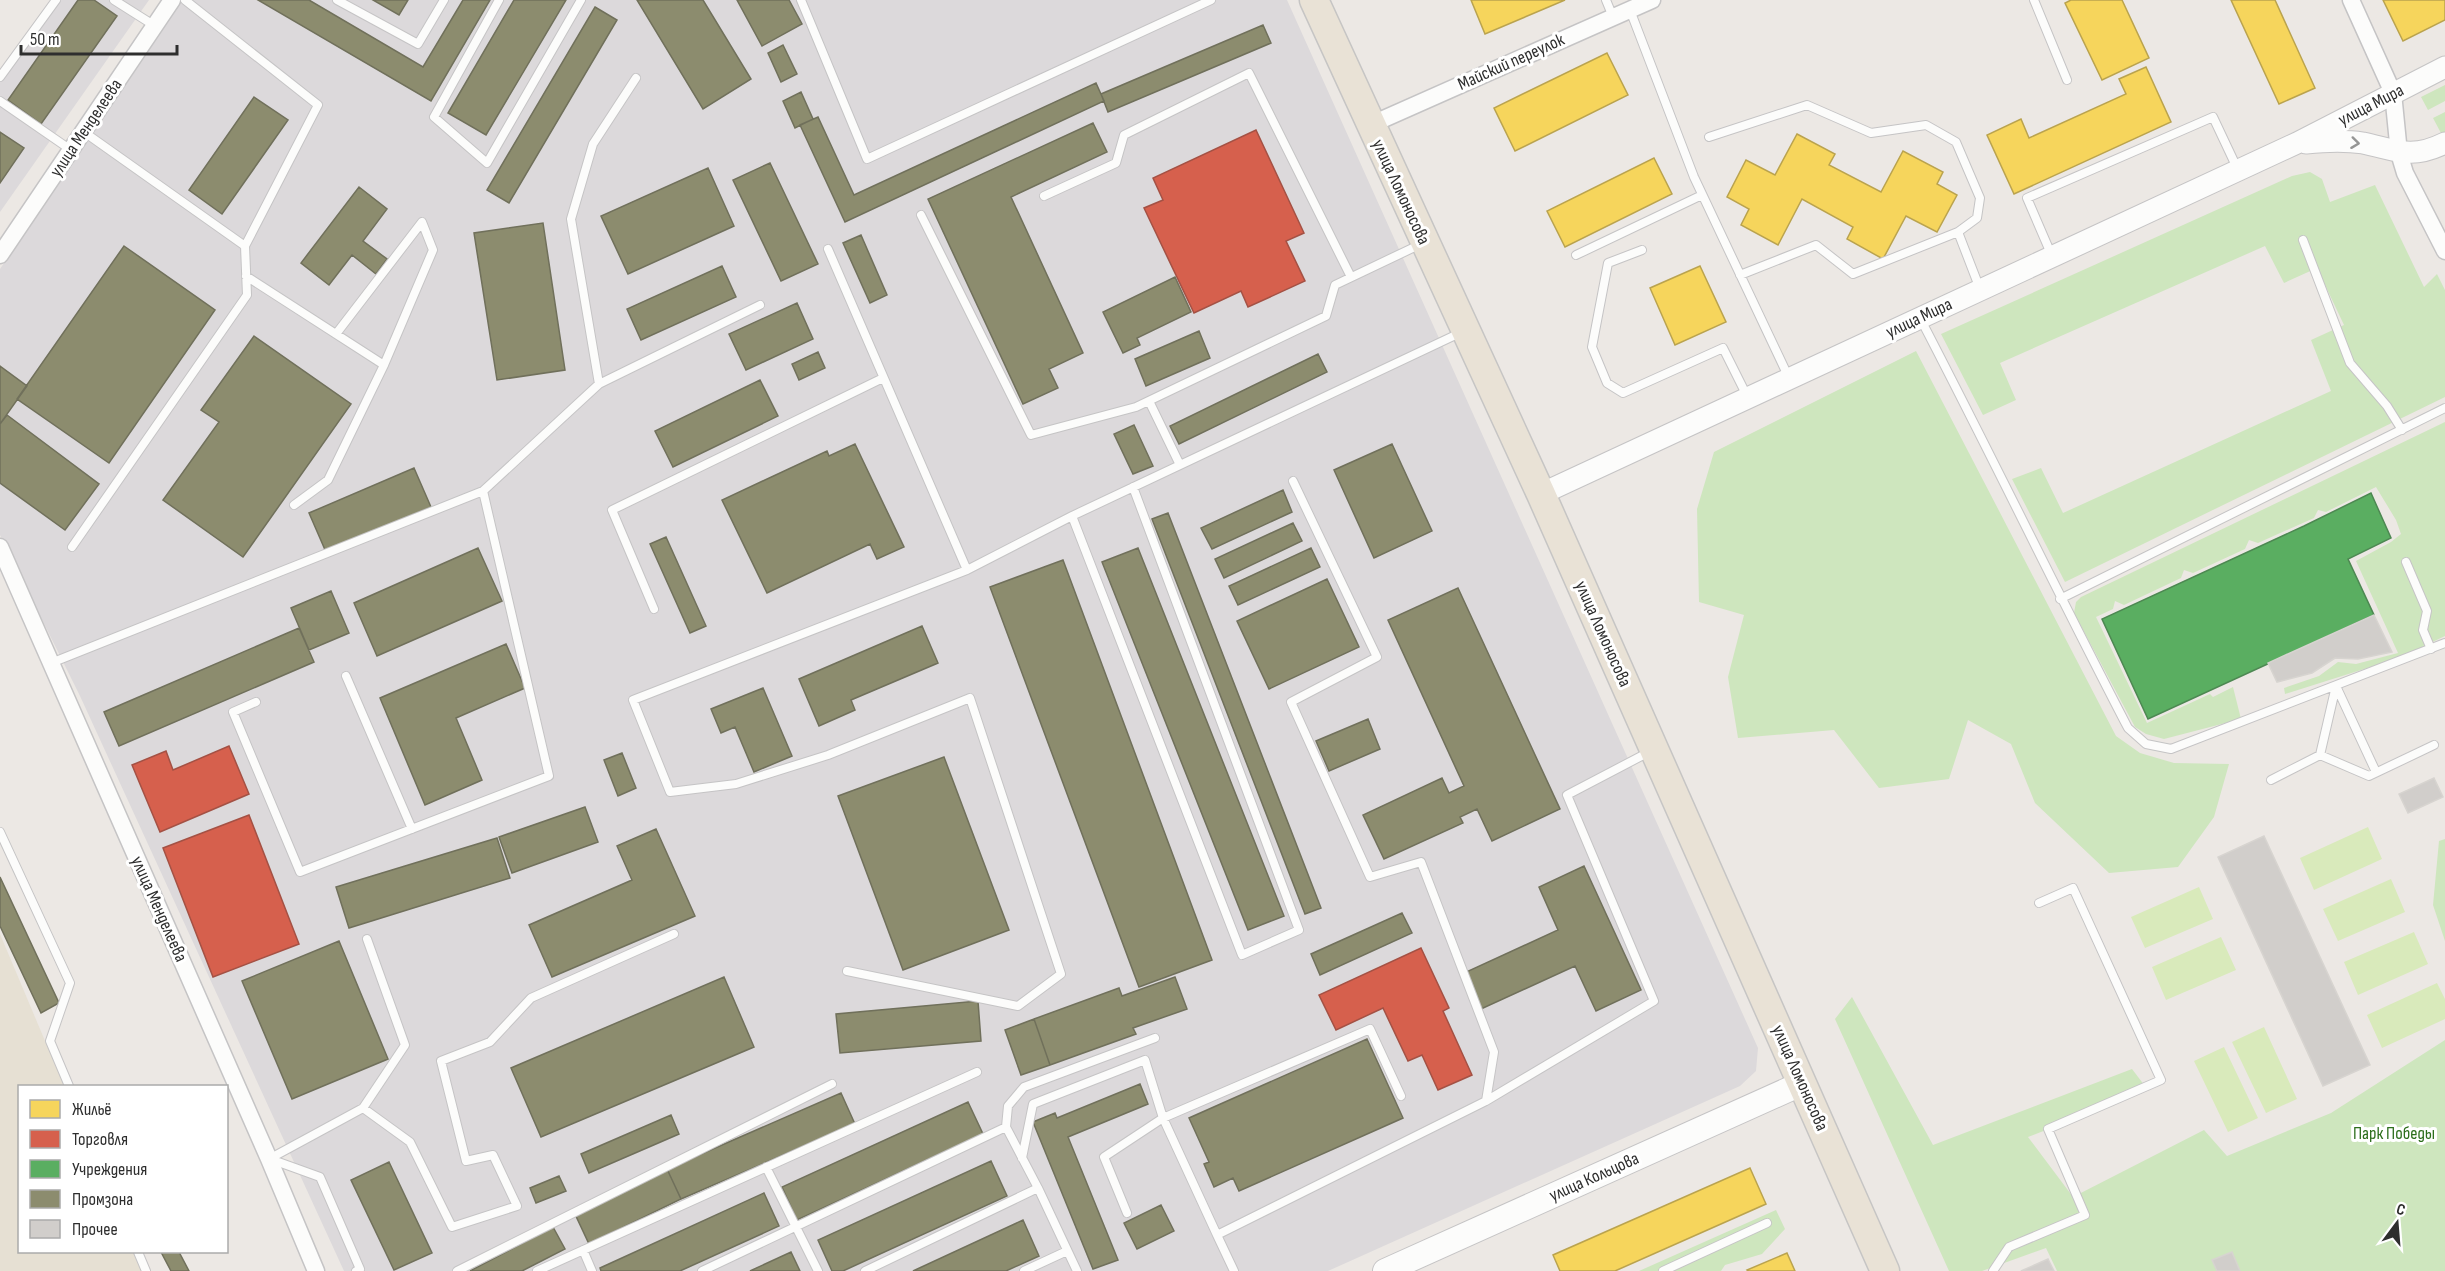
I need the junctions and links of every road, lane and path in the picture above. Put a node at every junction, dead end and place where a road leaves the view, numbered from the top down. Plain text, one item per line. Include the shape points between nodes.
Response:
1 (56, 0) edge
2 (114, 0) edge
3 (172, 0) edge
4 (185, 0) edge
5 (337, 0) edge
6 (444, 0) edge
7 (498, 0) edge
8 (581, 0) edge
9 (801, 0) edge
10 (1211, 0) edge
11 (1314, 0) edge
12 (1606, 0) edge
13 (1652, 0) edge
14 (2034, 0) edge
15 (2351, 0) edge
16 (1630, 10) junction
17 (1613, 17) junction
18 (155, 27) junction
19 (2445, 67) edge
20 (0, 77) edge
21 (636, 78) dead end
22 (2067, 80) dead end
23 (2393, 93) junction
24 (0, 101) edge
25 (1370, 125) junction
26 (84, 132) junction
27 (1709, 137) dead end
28 (2297, 143) junction
29 (2445, 143) edge
30 (71, 150) junction
31 (2399, 153) junction
32 (2238, 170) junction
33 (1702, 195) junction
34 (1044, 196) dead end
35 (921, 214) dead end
36 (1958, 232) junction
37 (2303, 240) dead end
38 (1424, 242) junction
39 (245, 246) junction
40 (828, 249) dead end
41 (1642, 250) dead end
42 (2445, 251) edge
43 (0, 255) edge
44 (1576, 255) dead end
45 (2052, 257) junction
46 (1740, 274) junction
47 (246, 276) junction
48 (1351, 277) junction
49 (1981, 290) junction
50 (760, 304) dead end
51 (1920, 318) junction
52 (1466, 331) junction
53 (336, 334) junction
54 (384, 365) junction
55 (883, 378) junction
56 (1789, 378) junction
57 (599, 384) junction
58 (1748, 399) junction
59 (1149, 401) junction
60 (2445, 408) edge
61 (2402, 430) junction
62 (1180, 465) junction
63 (1293, 481) dead end
64 (1133, 487) junction
65 (483, 491) junction
66 (1541, 494) junction
67 (294, 505) dead end
68 (1072, 516) junction
69 (0, 547) edge
70 (72, 548) dead end
71 (2406, 562) dead end
72 (967, 570) junction
73 (2060, 599) junction
74 (654, 609) dead end
75 (2445, 643) edge
76 (2431, 649) junction
77 (51, 663) junction
78 (346, 676) dead end
79 (2336, 686) junction
80 (256, 702) dead end
81 (2434, 745) dead end
82 (1654, 749) junction
83 (2320, 755) junction
84 (2376, 772) junction
85 (2271, 780) dead end
86 (412, 829) junction
87 (0, 832) edge
88 (2039, 903) dead end
89 (674, 934) dead end
90 (367, 939) dead end
91 (847, 971) dead end
92 (1155, 1038) dead end
93 (977, 1072) dead end
94 (832, 1083) dead end
95 (1803, 1083) junction
96 (69, 1085) edge
97 (1401, 1096) dead end
98 (1486, 1101) junction
99 (363, 1108) junction
100 (1163, 1118) junction
101 (1006, 1127) junction
102 (1022, 1158) junction
103 (269, 1159) junction
104 (766, 1167) junction
105 (1038, 1188) junction
106 (1127, 1213) dead end
107 (1767, 1223) dead end
108 (796, 1226) junction
109 (1217, 1235) junction
110 (583, 1250) junction
111 (1067, 1251) junction
112 (139, 1253) edge
113 (146, 1271) edge
114 (316, 1271) edge
115 (356, 1271) edge
116 (457, 1271) edge
117 (537, 1271) edge
118 (592, 1271) edge
119 (702, 1271) edge
120 (818, 1271) edge
121 (865, 1271) edge
122 (1024, 1271) edge
123 (1077, 1271) edge
124 (1234, 1271) edge
125 (1385, 1271) edge
126 (1663, 1271) edge
127 (1885, 1271) edge
128 (1993, 1271) edge

1 - 20 lane
2 - 18 lane
3 - 18 street, улица Менделеева
4 - 39 lane via 318,105
5 - 6 lane via 418,44
7 - 8 lane via 434,117 487,163
9 - 10 lane via 867,159
11 - 25 highway, улица Ломоносова
12 - 17 lane
13 - 16 street, Майский переулок
14 - 22 lane
15 - 23 street
16 - 17 street, Майский переулок
16 - 33 lane
17 - 25 street, Майский переулок
18 - 26 street, улица Менделеева
19 - 23 street, улица Мира
21 - 57 lane via 593,144 571,219
23 - 28 street, улица Мира
23 - 31 street
24 - 30 lane
25 - 38 highway, улица Ломоносова
26 - 30 street, улица Менделеева
26 - 39 lane
27 - 36 lane via 1807,105 1870,133 1926,125 1956,142 1980,198 1977,218
28 -> 31 street, улица Мира via 2336,140
28 - 32 street, улица Мира
29 - 31 street, улица Мира via 2419,152
30 - 43 street, улица Менделеева
31 - 42 street via 2405,173
32 - 45 street, улица Мира
32 - 45 lane via 2213,117 2027,198
33 - 44 lane
33 - 46 lane
34 - 48 lane via 1116,163 1124,135 1249,73
35 - 59 lane via 1031,435
36 - 46 lane via 1853,274 1816,245
36 - 49 lane
37 - 61 lane via 2350,363
38 - 48 lane
38 - 52 highway, улица Ломоносова
39 - 47 lane
40 - 55 lane
41 - 58 lane via 1608,263 1592,347 1606,383 1623,393 1723,348
45 - 49 street, улица Мира
46 - 56 lane
47 - 53 lane
47 - 70 lane via 248,295
48 - 59 lane via 1335,285 1326,316
49 - 51 street, улица Мира
50 - 57 lane
51 - 56 street, улица Мира
51 - 73 lane
52 - 62 lane
52 - 66 highway, улица Ломоносова
53 - 54 lane
53 - 54 lane via 422,222 433,250
54 - 67 lane via 328,480
55 - 72 lane
55 - 74 lane via 612,510
56 - 58 street, улица Мира
57 - 65 lane
58 - 66 street, улица Мира
59 - 62 lane
60 - 61 lane
61 - 73 lane
62 - 64 lane
63 - 98 lane via 1377,657 1291,702 1370,877 1421,862 1494,1052
64 - 68 lane
64 - 68 lane via 1299,930 1242,955
65 - 77 lane
65 - 86 lane via 549,776
66 - 82 highway, улица Ломоносова
68 - 72 lane
69 - 77 street, улица Менделеева
71 - 76 lane via 2427,611 2423,630
72 - 91 lane via 633,700 670,792 736,784 828,755 970,698 1061,974 1018,1006
73 - 79 lane via 2128,728 2146,744 2171,749
75 - 76 lane
76 - 79 lane
77 - 103 street, улица Менделеева
78 - 86 lane
79 - 83 lane
79 - 84 lane
80 - 86 lane via 233,712 300,872
81 - 84 lane
82 - 95 highway, улица Ломоносова
82 - 98 lane via 1567,795 1654,1001
83 - 84 lane via 2369,776
83 - 85 lane
87 - 96 lane via 70,982 50,1041
88 - 128 lane via 2073,888 2161,1080 2048,1129 2085,1215 2009,1247
89 - 99 lane via 531,999 490,1042 441,1061 466,1161 493,1155 517,1206 452,1227 410,1142
90 - 99 lane via 405,1045
92 - 101 lane via 1024,1087 1008,1106
93 - 104 lane
94 - 116 lane
95 - 125 main road, улица Кольцова
95 - 127 highway, улица Ломоносова
97 - 100 lane via 1370,1029
98 - 109 lane
99 - 103 lane
100 - 102 lane via 1145,1060 1033,1104
100 - 106 lane via 1104,1157
100 - 109 lane
101 - 102 lane
101 - 108 lane
102 - 105 lane
103 - 114 street, улица Менделеева
103 - 115 lane via 320,1177 360,1269
104 - 108 lane
104 - 110 lane
105 - 111 lane
105 - 121 lane
107 - 126 lane
108 - 119 lane
108 - 120 lane
109 - 124 lane
110 - 117 lane
110 - 118 lane
111 - 122 lane
111 - 123 lane
112 - 113 lane

